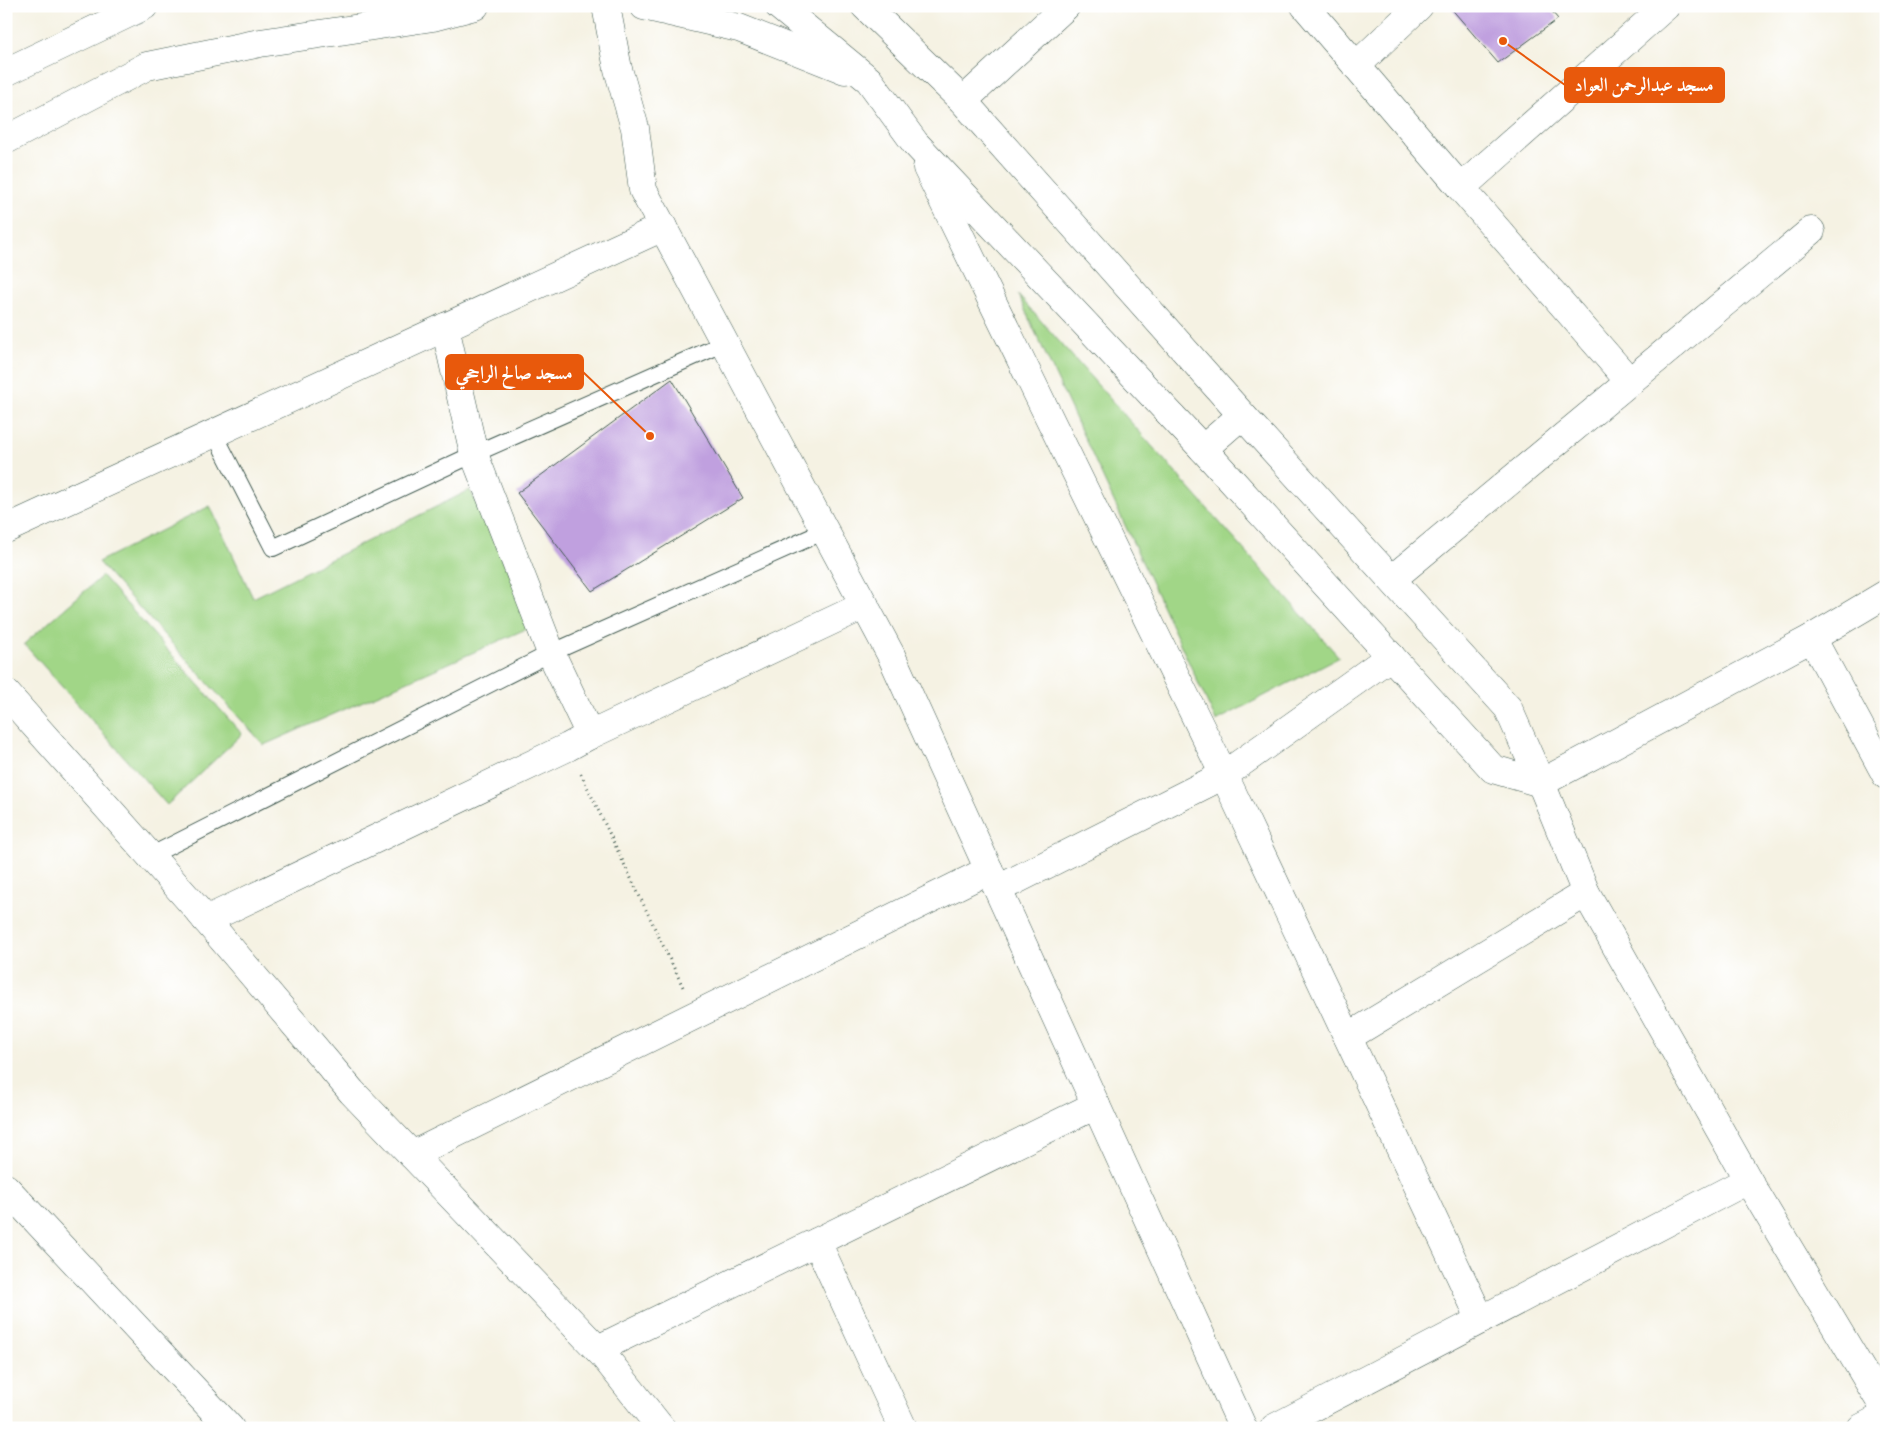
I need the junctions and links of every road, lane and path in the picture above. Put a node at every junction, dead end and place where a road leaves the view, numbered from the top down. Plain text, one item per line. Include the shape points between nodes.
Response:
1 (144, 6) edge
2 (476, 6) edge
3 (606, 6) edge
4 (644, 6) edge
5 (779, 6) edge
6 (865, 6) edge
7 (1066, 6) edge
8 (1305, 6) edge
9 (1420, 6) edge
10 (1666, 6) edge
11 (1356, 66) junction
12 (6, 72) edge
13 (870, 80) junction
14 (963, 101) junction
15 (6, 140) edge
16 (915, 143) junction
17 (1461, 188) junction
18 (663, 227) junction
19 (1811, 231) dead end
20 (445, 327) junction
21 (724, 343) junction
22 (1630, 382) junction
23 (1242, 415) junction
24 (214, 433) junction
25 (1203, 449) junction
26 (474, 454) junction
27 (6, 528) edge
28 (825, 531) junction
29 (1392, 579) junction
30 (1886, 594) edge
31 (864, 605) junction
32 (1812, 638) junction
33 (551, 653) junction
34 (1391, 656) junction
35 (6, 693) edge
36 (579, 741) junction
37 (1224, 774) junction
38 (1886, 775) edge
39 (1541, 783) junction
40 (150, 856) junction
41 (993, 879) junction
42 (1586, 893) junction
43 (206, 920) junction
44 (696, 1015) junction
45 (1348, 1038) junction
46 (1096, 1105) junction
47 (412, 1155) junction
48 (1748, 1180) junction
49 (6, 1188) edge
50 (817, 1242) junction
51 (1481, 1320) junction
52 (598, 1349) junction
53 (1886, 1411) edge
54 (1886, 1415) edge
55 (230, 1428) edge
56 (661, 1428) edge
57 (903, 1428) edge
58 (1243, 1428) edge
59 (1274, 1428) edge
60 (1861, 1428) edge

1 - 12 street
2 - 15 street via 433,17 260,43 147,66
3 - 18 street via 618,69 635,128 644,190
4 - 13 street via 739,28
5 - 13 street
6 - 14 street
7 - 14 street
8 - 11 street
9 - 11 street
10 - 17 street
11 - 17 street
13 - 16 street
14 - 23 street
16 - 25 street
16 - 37 street
17 - 22 street
18 - 20 street
18 - 21 street
19 - 22 street
20 - 24 street
20 - 26 street
21 - 26 lane
21 - 28 street
22 - 29 street
23 - 25 street
23 - 29 street
24 - 26 lane via 273,548
24 - 27 street
25 - 34 street
26 - 33 street
28 - 31 street
28 - 33 lane
29 - 39 street via 1508,708
30 - 32 street
31 - 36 street
31 - 41 street via 891,655
32 - 38 street
32 - 39 street
33 - 36 street
33 - 40 lane
34 - 37 street
34 - 39 street via 1493,769
35 - 40 street
36 - 43 street
36 - 44 path
37 - 41 street
37 - 45 street
39 - 42 street
40 - 43 street
41 - 44 street
41 - 46 street
42 - 45 street
42 - 48 street
43 - 47 street via 352,1092
44 - 47 street
45 - 51 street
46 - 50 street
46 - 58 street
47 - 52 street
48 - 51 street
48 - 53 street
49 - 55 street
50 - 52 street
50 - 57 street
51 - 59 street
52 - 56 street
54 - 60 street

